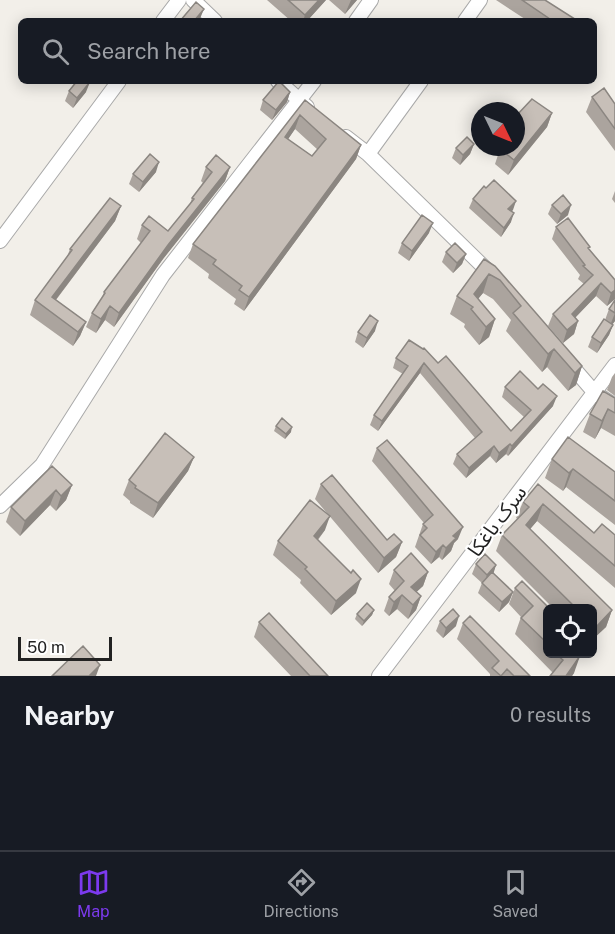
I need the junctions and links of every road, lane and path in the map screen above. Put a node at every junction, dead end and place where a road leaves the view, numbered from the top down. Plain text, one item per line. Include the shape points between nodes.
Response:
1 (179, 0) edge
2 (193, 0) edge
3 (371, 0) edge
4 (480, 0) edge
5 (165, 18) edge
6 (212, 18) edge
7 (358, 18) edge
8 (467, 18) edge
9 (117, 84) edge
10 (281, 84) edge
11 (312, 84) edge
12 (419, 84) edge
13 (300, 102) junction
14 (317, 115) edge
15 (334, 128) edge
16 (368, 154) junction
17 (0, 240) edge
18 (505, 290) edge
19 (558, 350) edge
20 (615, 365) edge
21 (595, 393) junction
22 (615, 406) edge
23 (0, 506) edge
24 (379, 676) edge

1 - 5 street
2 - 6 street
3 - 7 street
4 - 8 street
9 - 17 street
10 - 13 street
11 - 13 street
12 - 16 street
13 - 14 street
13 - 23 street via 163,275 42,465
15 - 16 street
16 - 18 street
19 - 21 street
20 - 21 street, سرک باغکا
21 - 22 street
21 - 24 street, سرک باغکا

